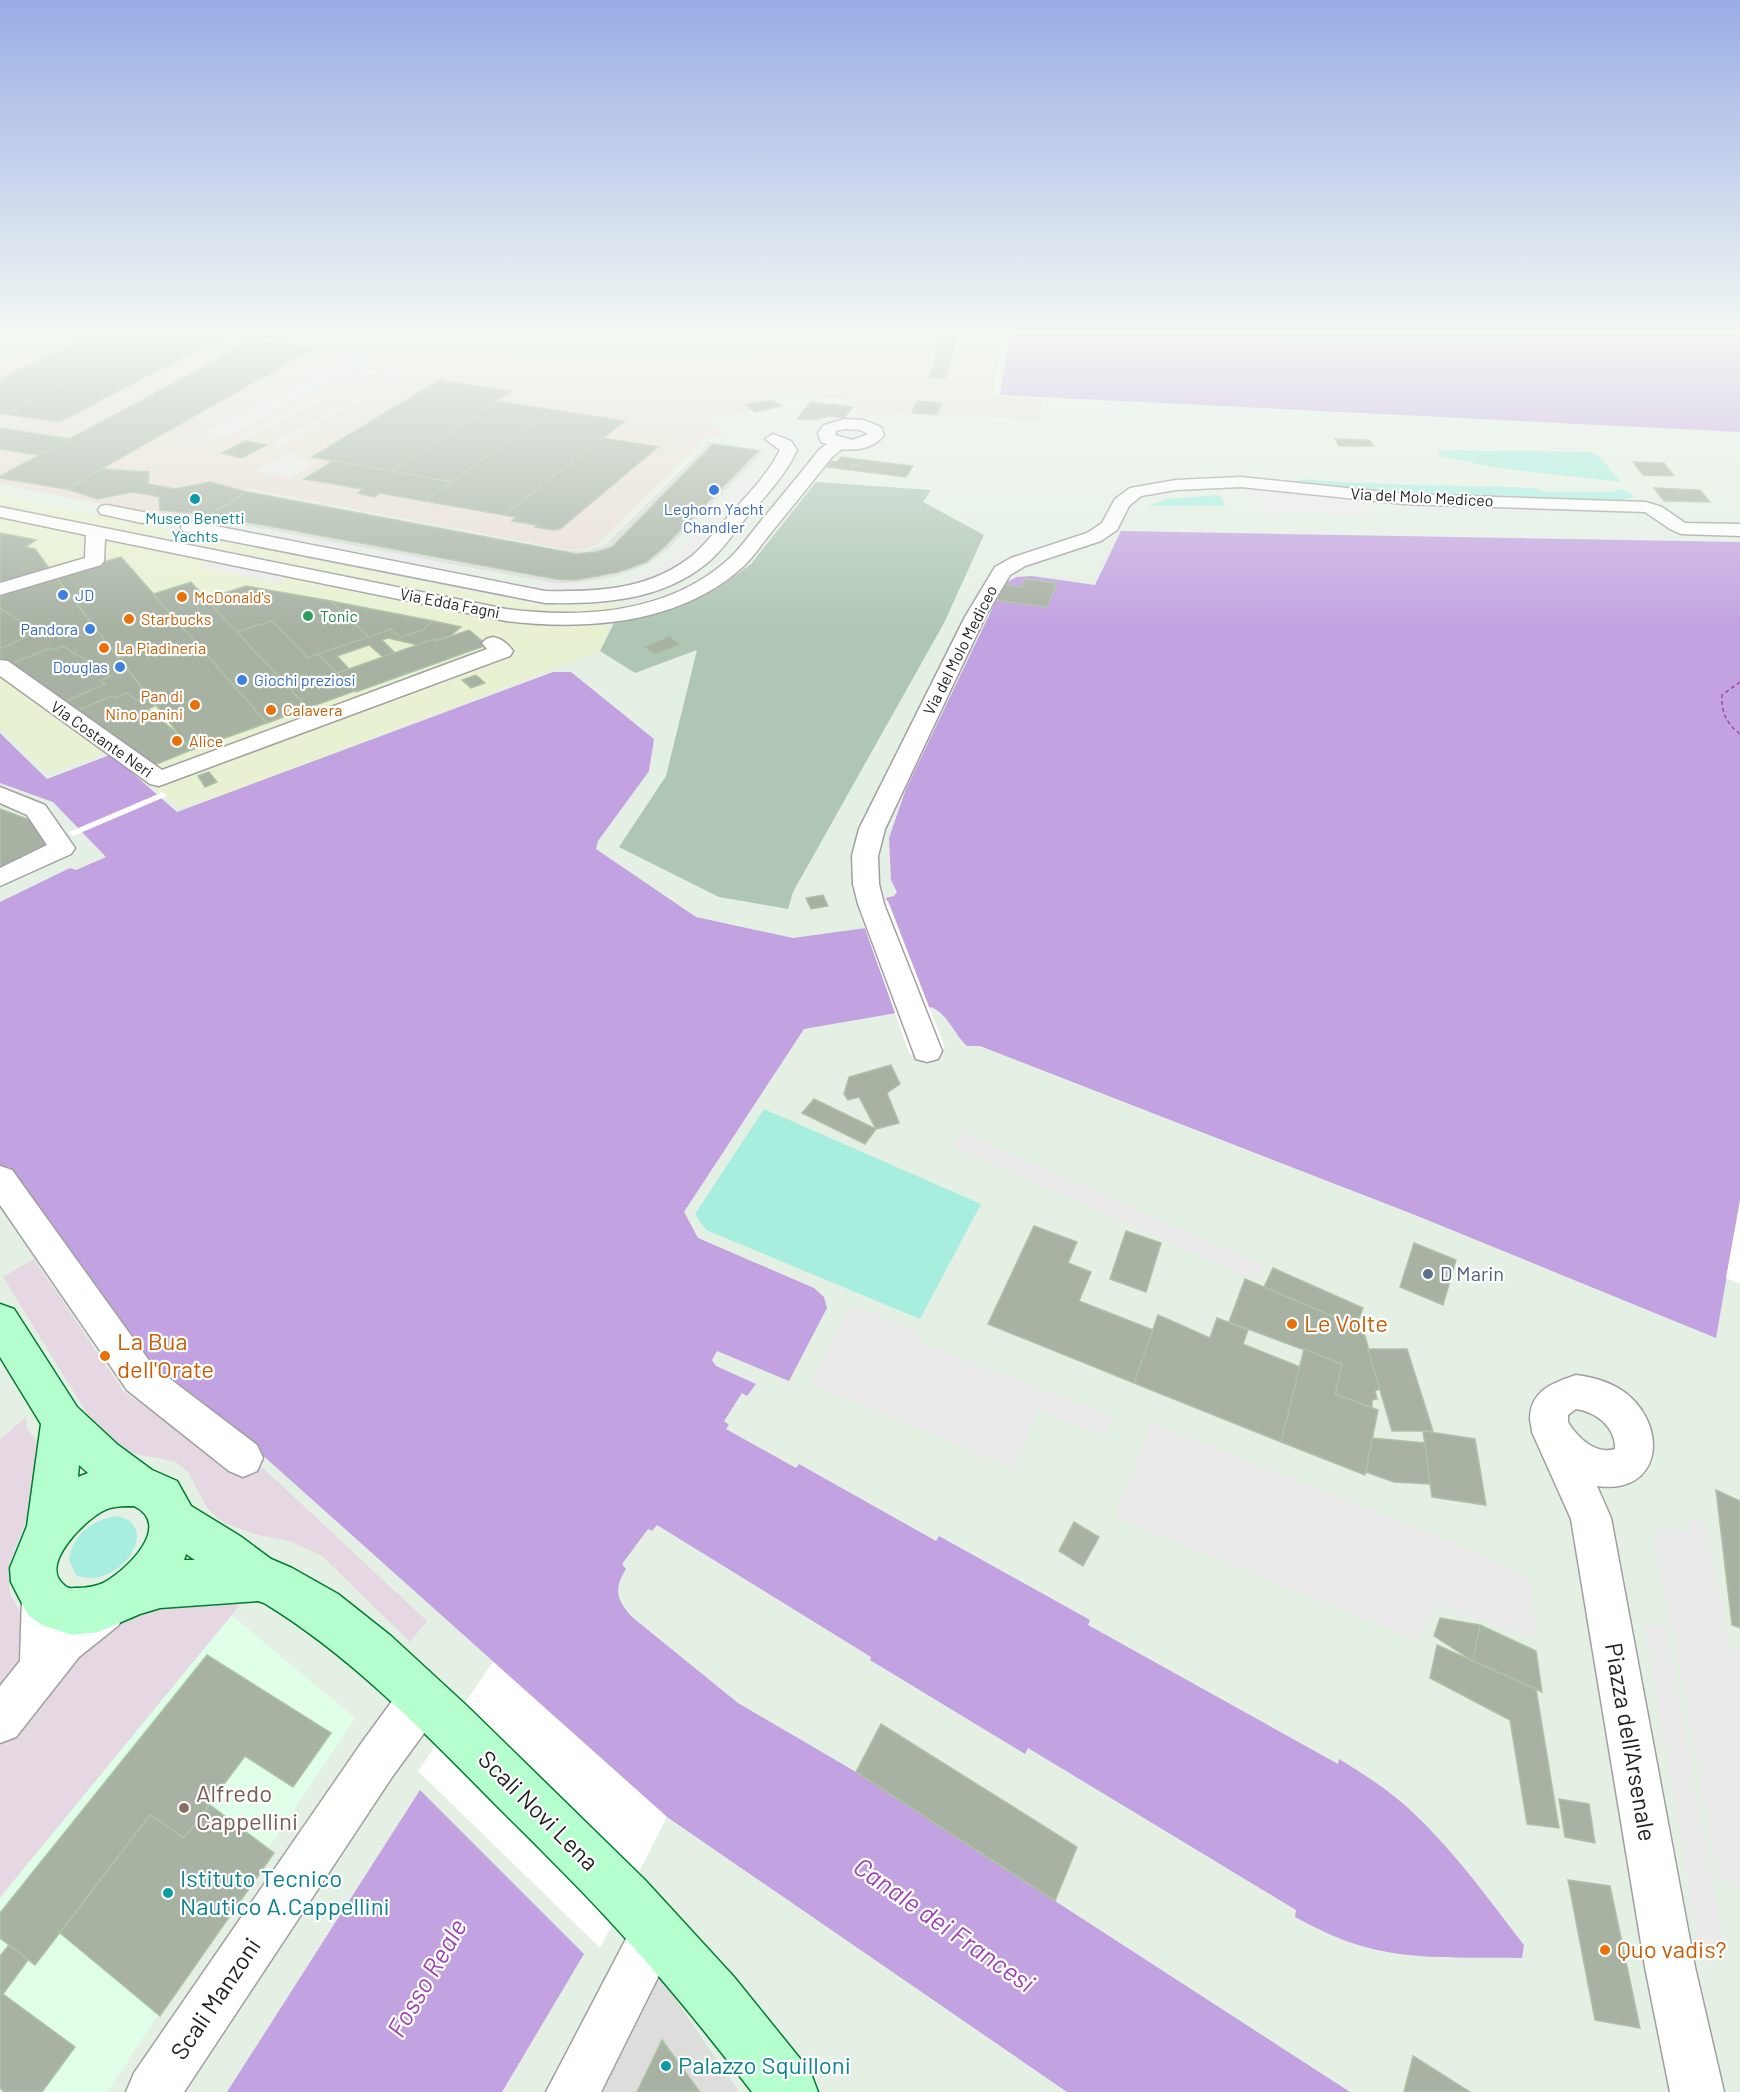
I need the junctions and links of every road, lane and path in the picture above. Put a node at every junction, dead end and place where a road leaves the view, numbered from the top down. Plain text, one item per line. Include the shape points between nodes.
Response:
1 (773, 439) dead end
2 (839, 443) dead end
3 (106, 510) dead end
4 (0, 512) edge
5 (142, 517) dead end
6 (190, 527) dead end
7 (1740, 530) edge
8 (96, 532) junction
9 (0, 589) edge
10 (493, 643) dead end
11 (0, 666) edge
12 (0, 794) edge
13 (0, 878) edge
14 (927, 1051) dead end
15 (0, 1179) edge
16 (0, 1321) edge
17 (62, 1421) junction
18 (1551, 1432) junction
19 (243, 1458) dead end
20 (1609, 1469) junction
21 (137, 1485) junction
22 (1591, 1518) junction
23 (172, 1520) junction
24 (48, 1533) junction
25 (258, 1578) junction
26 (43, 1598) junction
27 (122, 1598) junction
28 (42, 1667) junction
29 (436, 1711) junction
30 (0, 1721) edge
31 (641, 1915) junction
32 (153, 2092) edge
33 (573, 2092) edge
34 (789, 2092) edge
35 (1697, 2092) edge

1 - 6 street, Via Edda Fagni via 789,450 779,470 700,558 664,581 621,594 545,597
2 - 8 street, Via Edda Fagni via 825,454 723,576 687,596 652,608 612,615 532,619 513,616
3 - 5 street
4 - 8 street, Via Edda Fagni
7 - 14 street, Via del Molo Mediceo via 1684,528 1673,524 1659,510 1641,506 1404,499 1241,482 1176,485 1136,492 1121,503 1110,526 1100,534 1002,571 887,795 872,829 864,867 871,904
8 - 9 street via 94,561
10 - 11 street, Via Costante Neri via 502,651 159,779
12 - 13 street via 36,810 62,848
15 - 19 street via 140,1378
16 - 17 main road
17 - 21 main road
17 - 24 main road
18 - 20 street via 1564,1449 1582,1462
18 - 20 street via 1550,1409 1564,1394 1590,1394 1604,1400 1627,1420 1636,1445 1626,1464
18 - 22 street, Piazza dell'Arsenale
20 - 22 street
21 - 23 main road via 162,1496
21 - 24 main road via 115,1486 87,1496 60,1517
22 - 35 street, Piazza dell'Arsenale via 1670,1967
23 - 25 main road
23 - 27 main road via 166,1550 152,1574
24 - 26 main road via 34,1568
25 - 27 main road via 160,1586
25 - 29 main road, Scali Novi Lena via 276,1584 321,1611 374,1653
26 - 27 main road via 69,1612 91,1611
26 - 28 street
27 - 28 street via 64,1642
28 - 30 street
29 - 31 main road, Scali Novi Lena
29 - 32 street, Scali Manzoni via 376,1761
31 - 33 street
31 - 34 main road, Scali Novi Lena via 714,1997

